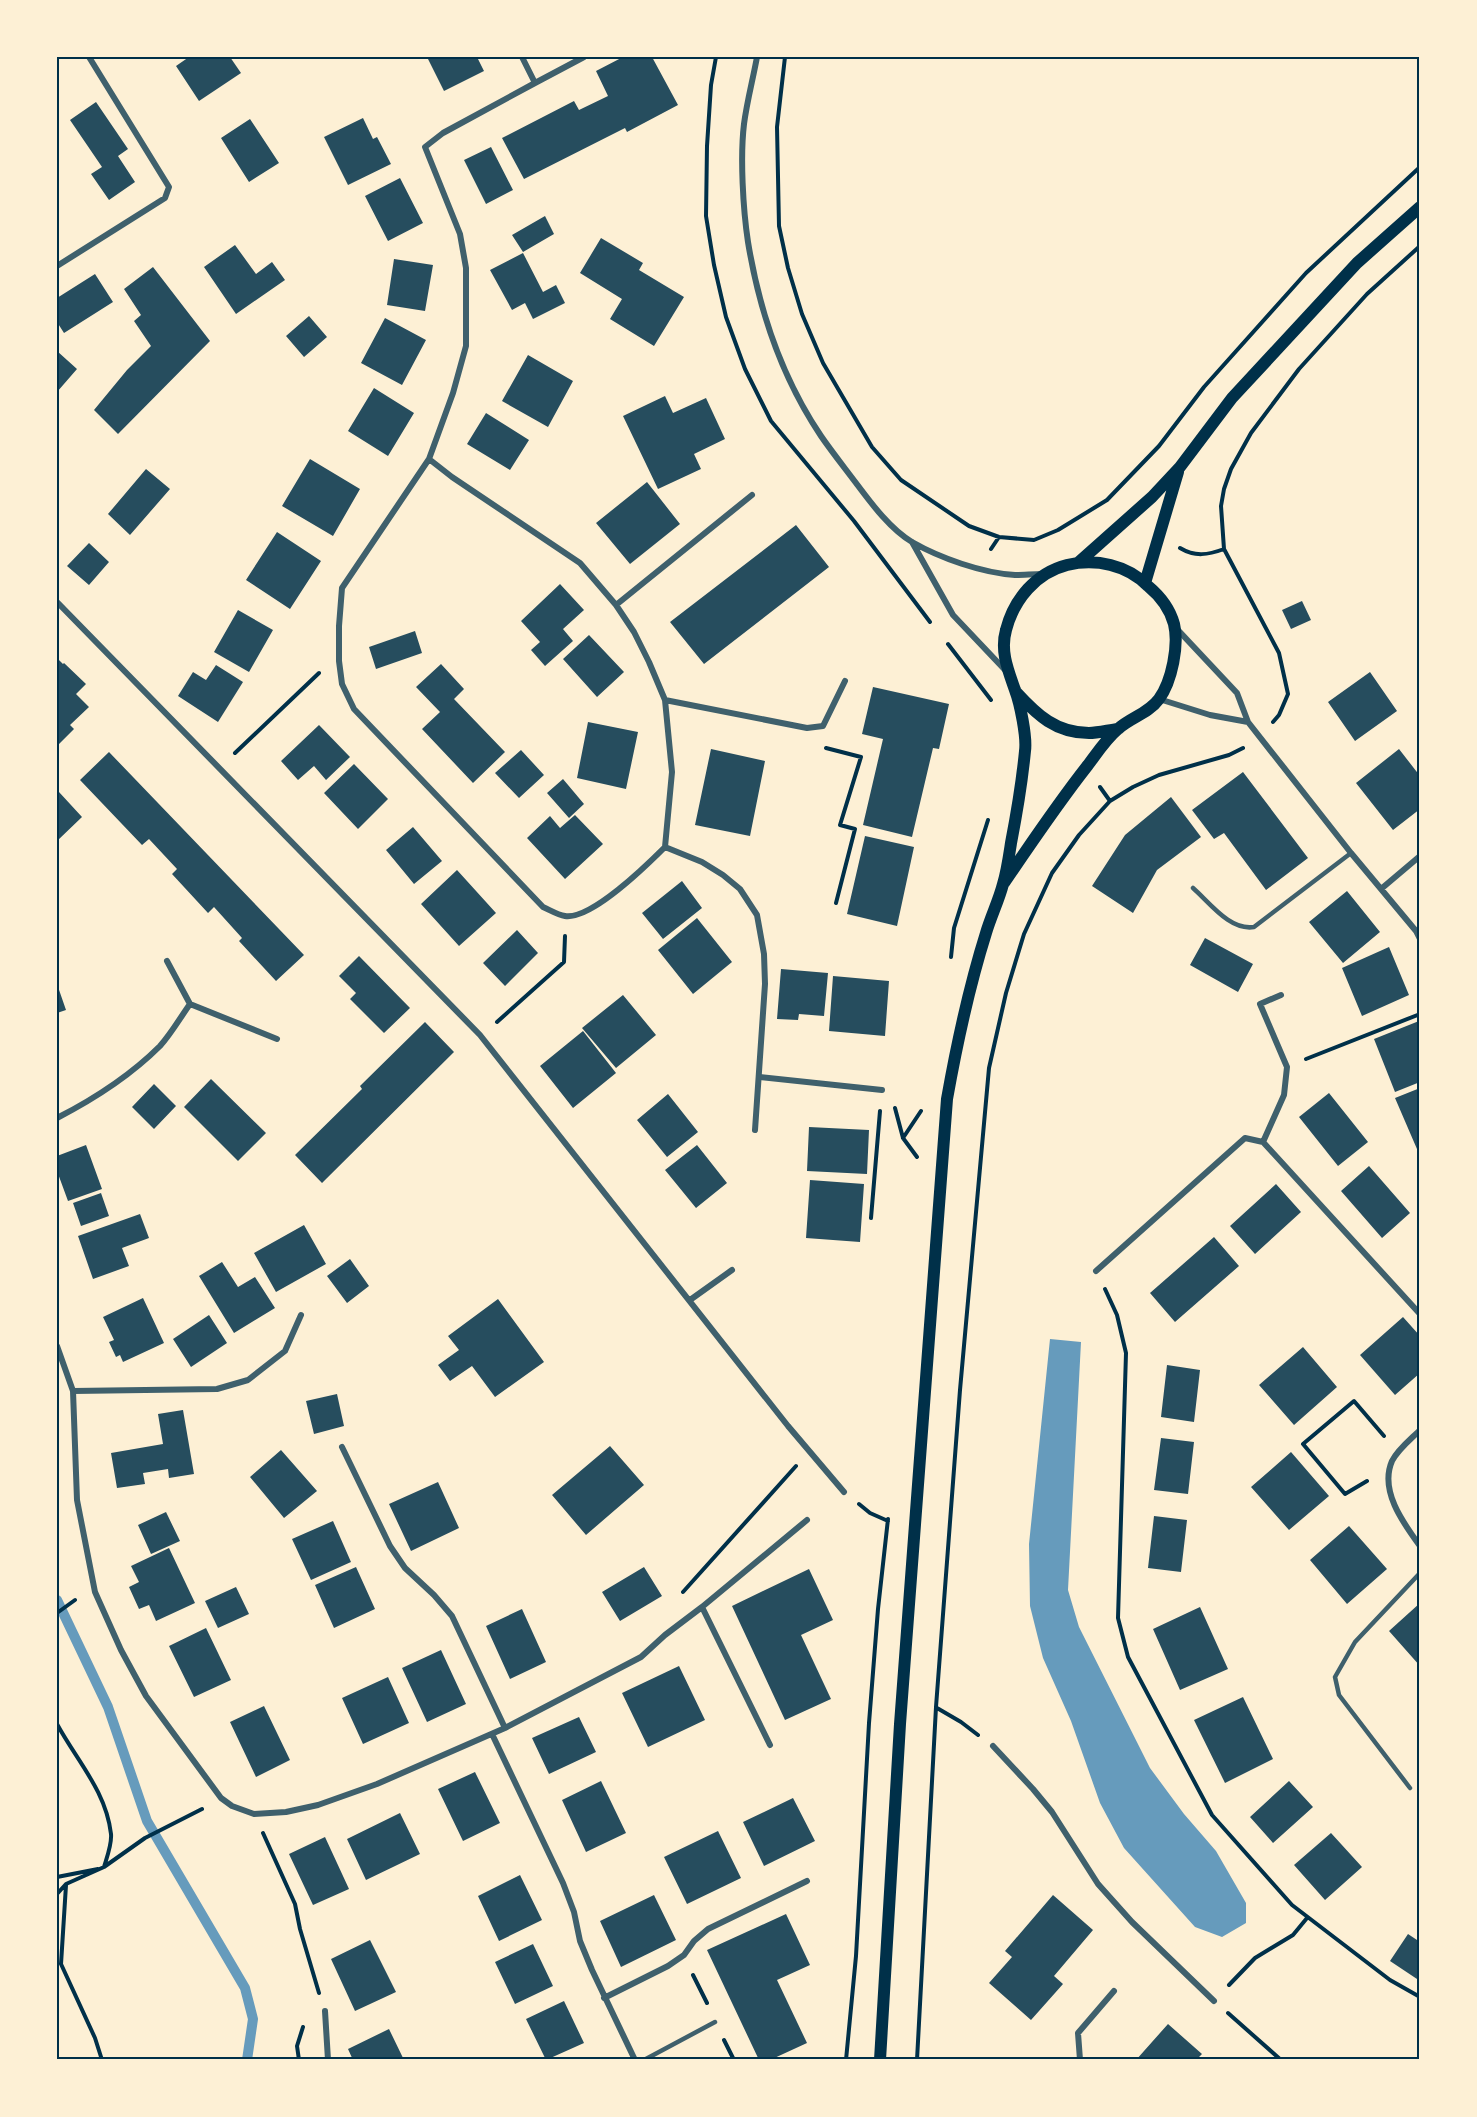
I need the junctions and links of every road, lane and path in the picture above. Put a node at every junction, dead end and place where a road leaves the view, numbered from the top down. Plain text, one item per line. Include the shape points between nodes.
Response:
1 (89, 57) edge
2 (522, 57) edge
3 (584, 57) edge
4 (757, 57) edge
5 (785, 57) edge
6 (535, 82) junction
7 (1420, 167) edge
8 (1420, 207) edge
9 (1420, 246) edge
10 (57, 266) edge
11 (429, 459) junction
12 (1180, 466) junction
13 (753, 495) dead end
14 (912, 542) junction
15 (1079, 562) junction
16 (1047, 573) junction
17 (1145, 583) junction
18 (57, 602) edge
19 (616, 605) junction
20 (1175, 626) junction
21 (339, 654) junction
22 (1008, 674) junction
23 (845, 681) dead end
24 (1016, 692) junction
25 (1159, 699) junction
26 (665, 700) junction
27 (1248, 722) junction
28 (1272, 723) dead end
29 (823, 726) junction
30 (1118, 729) junction
31 (242, 746) dead end
32 (1245, 747) dead end
33 (665, 847) junction
34 (1351, 854) junction
35 (1420, 856) edge
36 (1004, 883) junction
37 (1193, 888) dead end
38 (1382, 889) junction
39 (836, 903) dead end
40 (565, 916) junction
41 (1420, 939) edge
42 (167, 961) dead end
43 (1281, 995) dead end
44 (190, 1004) junction
45 (1420, 1014) edge
46 (495, 1023) dead end
47 (277, 1039) dead end
48 (1287, 1067) junction
49 (760, 1077) junction
50 (882, 1090) junction
51 (922, 1109) dead end
52 (57, 1118) edge
53 (755, 1130) dead end
54 (1263, 1142) junction
55 (870, 1218) dead end
56 (732, 1270) dead end
57 (1096, 1271) joint
58 (690, 1300) junction
59 (301, 1314) dead end
60 (1420, 1314) edge
61 (57, 1346) edge
62 (73, 1391) junction
63 (1420, 1430) edge
64 (342, 1447) dead end
65 (808, 1452) junction
66 (1398, 1452) junction
67 (1389, 1469) junction
68 (844, 1492) joint
69 (807, 1520) dead end
70 (888, 1521) dead end
71 (1420, 1546) edge
72 (1420, 1573) edge
73 (680, 1595) dead end
74 (73, 1600) dead end
75 (702, 1607) junction
76 (57, 1613) edge
77 (936, 1707) junction
78 (57, 1724) edge
79 (505, 1728) junction
80 (492, 1734) junction
81 (770, 1745) dead end
82 (993, 1746) joint
83 (1410, 1788) dead end
84 (232, 1806) junction
85 (254, 1814) junction
86 (104, 1867) junction
87 (57, 1877) edge
88 (807, 1881) dead end
89 (66, 1884) junction
90 (57, 1894) edge
91 (1307, 1918) junction
92 (315, 1980) dead end
93 (1114, 1990) dead end
94 (1420, 1997) edge
95 (604, 1998) junction
96 (1214, 2001) junction
97 (325, 2011) dead end
98 (715, 2022) dead end
99 (102, 2060) edge
100 (328, 2060) edge
101 (635, 2060) edge
102 (644, 2060) edge
103 (880, 2060) edge
104 (917, 2060) edge
105 (1080, 2060) edge
106 (1281, 2060) edge

1 - 10 street via 169,187 165,198
2 - 6 street
3 - 6 street
4 - 14 street via 744,125 743,185 748,240 769,328 820,435 866,495
5 - 7 path via 777,127 779,226 802,314 823,363 873,447 902,480 969,526 999,537 1034,540 1058,531 1107,500 1159,446 1204,387 1306,273
6 - 11 street via 425,147 460,234 467,305 466,346
8 - 12 main road via 1358,263 1239,390
9 - 28 path via 1367,294 1299,369 1251,433 1224,489 1224,549 1279,653 1286,684 1288,694
11 - 19 street via 580,563
11 - 21 street via 342,588
12 - 15 main road via 1152,497
12 - 17 main road
13 - 19 street
14 - 16 street via 979,569 1014,575
14 - 22 street via 953,615
15 - 16 main road
15 - 17 main road via 1102,562
16 - 22 main road via 1022,594 1011,613 1004,653
17 - 20 main road via 1161,598
18 - 58 street via 480,1035
19 - 26 street via 644,652
20 - 25 main road via 1174,664
20 - 27 street via 1237,693
21 - 31 path
21 - 40 street via 342,684 354,709 543,907
22 - 24 main road
23 - 29 street
24 - 30 main road via 1036,714 1061,728 1089,733
24 - 36 main road via 1026,746
25 - 27 street
25 - 30 main road
26 - 29 street via 807,728
26 - 33 street via 672,772
27 - 34 street
29 - 39 path via 825,747 861,757 840,825 855,829
30 - 36 main road via 1048,818
32 - 77 path via 1159,775 1110,801 1052,873 1021,944 989,1068
33 - 40 street via 617,890 578,915
33 - 49 street via 723,875 740,889 757,915 765,984
34 - 37 lane via 1254,927 1233,924
34 - 38 street
35 - 38 street
36 - 103 main road via 986,932 962,1022 947,1099 900,1712
38 - 41 street
40 - 46 path via 564,962
42 - 44 street
43 - 48 street via 1260,1004
44 - 47 street
44 - 52 street via 161,1045 146,1058 115,1084
45 - 48 path
48 - 54 street via 1284,1095
49 - 50 street
49 - 53 street
50 - 51 path via 896,1109 903,1138
50 - 55 path
54 - 57 street via 1245,1138
54 - 60 street
56 - 58 street
57 - 91 path via 1117,1315 1126,1353 1118,1618 1128,1657 1212,1815
58 - 65 street
59 - 62 street via 285,1351 248,1380 217,1389
61 - 62 street
62 - 84 street via 78,1500 95,1592 146,1696 221,1798
63 - 66 street
64 - 79 street via 390,1546 405,1568 452,1616
65 - 68 street
65 - 73 path
66 - 67 street
66 - 67 path via 1354,1401 1303,1444 1345,1494
67 - 71 street via 1399,1517
68 - 70 path via 870,1513
69 - 75 street
72 - 83 lane via 1355,1642 1335,1677 1339,1695
74 - 76 path
75 - 79 street via 641,1657
75 - 81 street
77 - 82 path
77 - 104 path
78 - 86 path via 99,1790 111,1836
79 - 80 street
80 - 85 street via 318,1805
80 - 95 street via 563,1882 580,1941
82 - 96 street via 1053,1812 1098,1884
84 - 85 street
84 - 86 path via 205,1807 145,1839
85 - 92 path via 294,1904
86 - 87 path
86 - 89 path
88 - 95 street via 708,1929 668,1966
89 - 90 path
89 - 99 path via 61,1964
91 - 94 path via 1390,1980
91 - 96 path via 1293,1935 1256,1958
93 - 105 street via 1078,2033
95 - 101 street
96 - 106 path
97 - 100 street
98 - 102 lane

